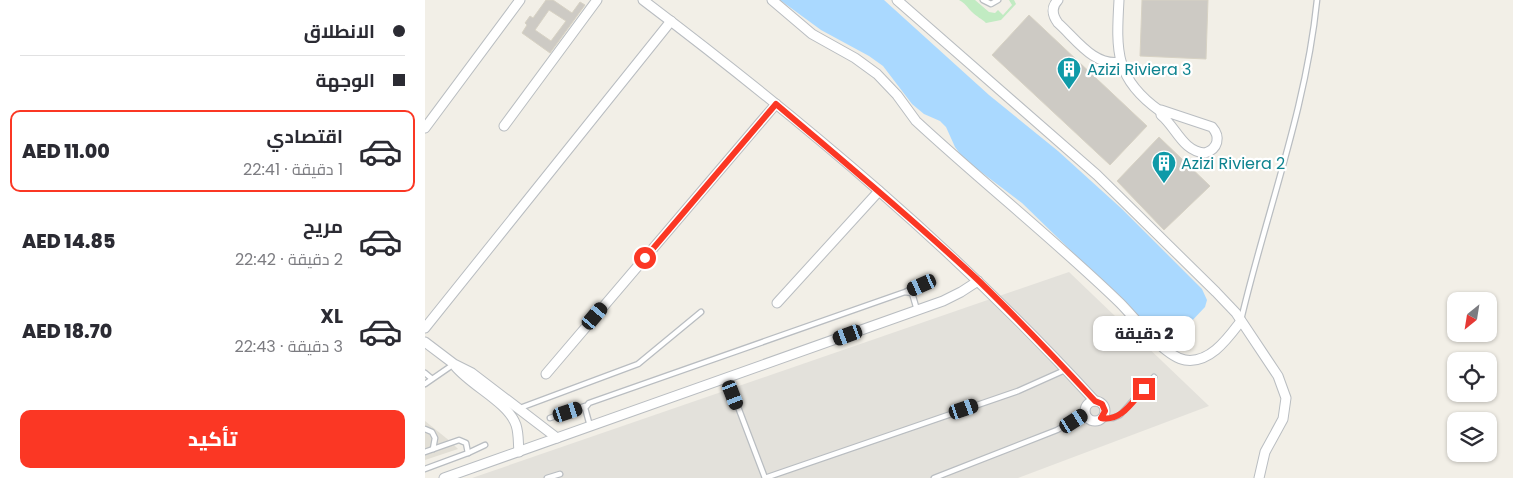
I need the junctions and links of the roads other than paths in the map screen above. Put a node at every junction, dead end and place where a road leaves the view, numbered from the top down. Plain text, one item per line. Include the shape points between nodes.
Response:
1 (520, 0) edge
2 (597, 0) edge
3 (643, 0) edge
4 (772, 0) edge
5 (897, 0) edge
6 (983, 0) edge
7 (998, 0) edge
8 (1059, 0) edge
9 (1119, 0) edge
10 (1317, 0) edge
11 (671, 21) junction
12 (1121, 62) junction
13 (776, 104) junction
14 (1160, 111) junction
15 (504, 126) dead end
16 (425, 128) edge
17 (879, 191) junction
18 (978, 280) junction
19 (922, 285) dead end
20 (907, 291) junction
21 (777, 303) dead end
22 (917, 310) junction
23 (701, 312) dead end
24 (1241, 321) junction
25 (425, 328) edge
26 (425, 342) edge
27 (454, 364) junction
28 (1066, 369) junction
29 (425, 373) edge
30 (546, 374) dead end
31 (1154, 377) dead end
32 (431, 378) junction
33 (727, 378) junction
34 (425, 384) edge
35 (1095, 401) junction
36 (585, 406) junction
37 (518, 409) junction
38 (1085, 414) junction
39 (551, 418) dead end
40 (1101, 418) junction
41 (590, 426) junction
42 (425, 429) edge
43 (557, 438) junction
44 (485, 445) dead end
45 (433, 449) junction
46 (425, 452) edge
47 (519, 452) junction
48 (468, 453) junction
49 (425, 469) edge
50 (467, 474) edge
51 (560, 474) dead end
52 (444, 478) edge
53 (547, 478) edge
54 (765, 478) edge
55 (935, 478) edge
56 (1259, 478) edge

1 - 16 street
2 - 15 street
3 - 11 street
4 - 24 street via 812,34 877,74 917,121 1086,271 1169,353 1185,360 1203,359
5 - 24 street via 1103,180
6 - 7 lane via 991,4
8 - 12 street via 1053,12 1058,23 1098,59
9 - 12 street via 1117,44
10 - 24 lane via 1295,124
11 - 13 street
11 - 25 street
12 - 14 street via 1134,88
13 - 17 street
13 - 30 street
14 - 14 street via 1191,149 1205,153 1215,146 1218,138 1212,127
17 - 18 street
17 - 21 street
18 - 22 street via 952,297
18 - 28 street
19 - 20 lane
20 - 22 lane via 913,296
20 - 36 lane
22 - 33 street
23 - 37 lane via 638,364
24 - 56 street via 1278,376 1286,398 1283,419 1265,452
26 - 27 street
27 - 32 lane
27 - 37 street via 472,373
27 - 47 street via 513,419 518,431
28 - 35 street
28 - 54 lane via 1018,390
29 - 32 lane
31 - 40 lane via 1120,415
32 - 34 lane
33 - 41 street
33 - 54 lane
35 - 38 street via 1088,403
35 - 40 street via 1104,408
36 - 39 lane
36 - 41 lane
37 - 43 street
38 - 40 street via 1090,420
38 - 55 lane via 1057,430
41 - 43 street
42 - 45 lane via 435,438
43 - 47 street
44 - 48 lane
45 - 46 lane
45 - 48 lane via 459,440 466,444
47 - 50 street
48 - 49 lane
50 - 52 street
51 - 53 lane

